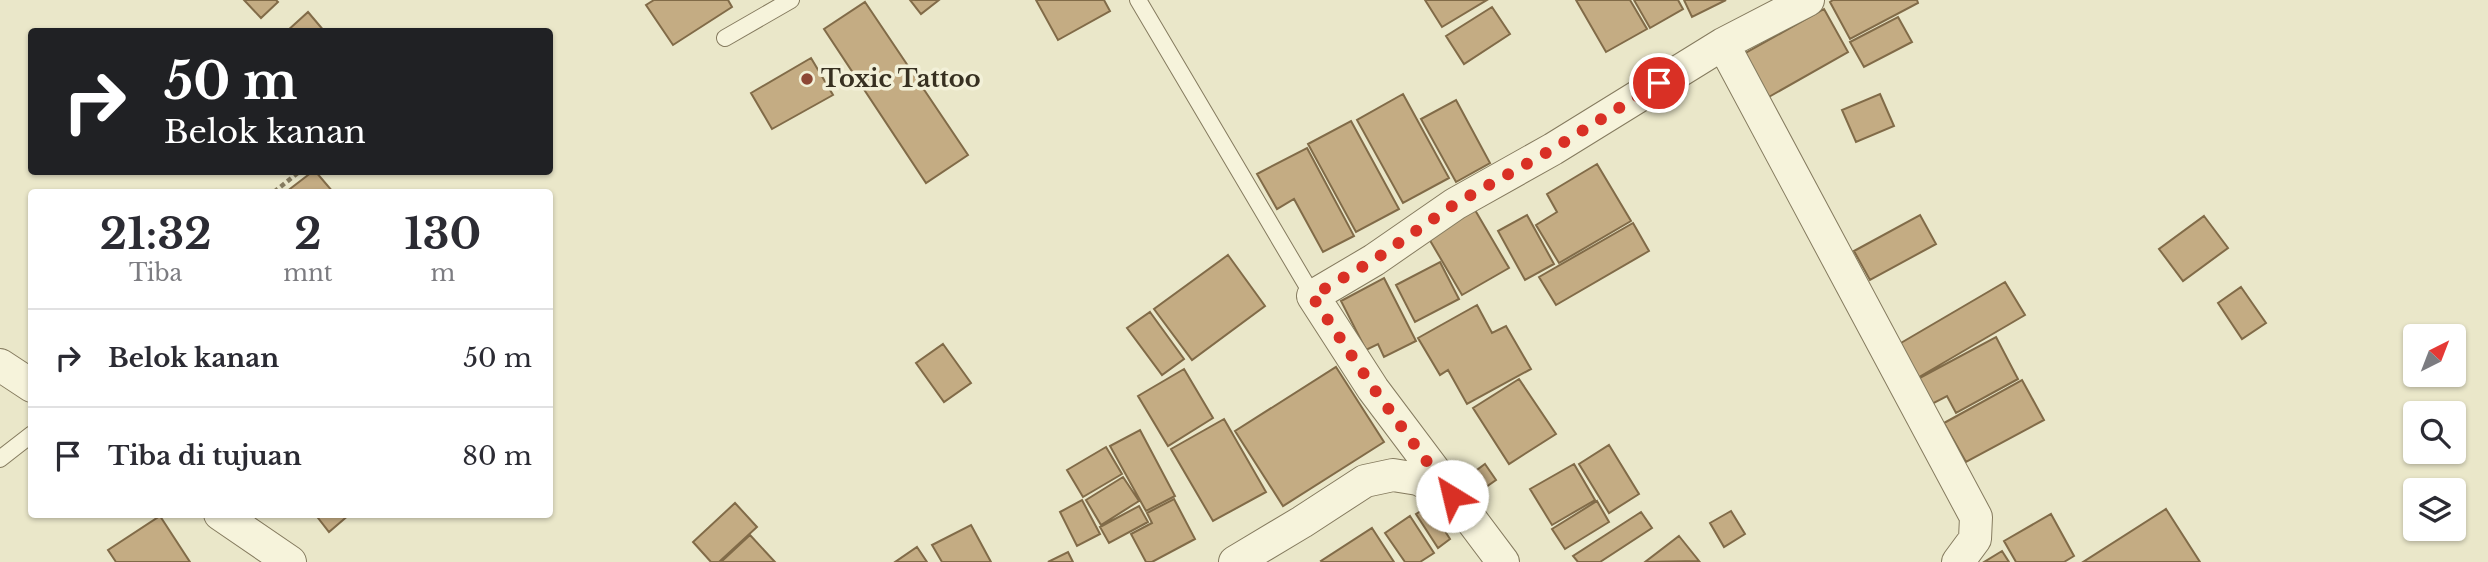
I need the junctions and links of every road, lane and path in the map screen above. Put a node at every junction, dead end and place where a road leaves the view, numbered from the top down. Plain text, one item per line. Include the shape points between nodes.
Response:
1 (791, 0) edge
2 (1138, 0) edge
3 (1808, 0) edge
4 (725, 38) dead end
5 (1723, 44) junction
6 (295, 175) edge
7 (278, 189) edge
8 (1312, 296) junction
9 (0, 365) edge
10 (28, 383) edge
11 (28, 437) edge
12 (0, 459) edge
13 (1452, 496) junction
14 (226, 518) edge
15 (290, 562) edge
16 (1235, 562) edge
17 (1503, 562) edge
18 (1958, 562) edge

1 - 4 lane
2 - 8 lane
3 - 5 street
5 - 8 street via 1455,204
5 - 18 street via 1976,517 1975,538
6 - 7 path
8 - 13 street
9 - 10 street
11 - 12 lane
13 - 16 street via 1418,479 1392,475 1365,481
13 - 17 street
14 - 15 street

